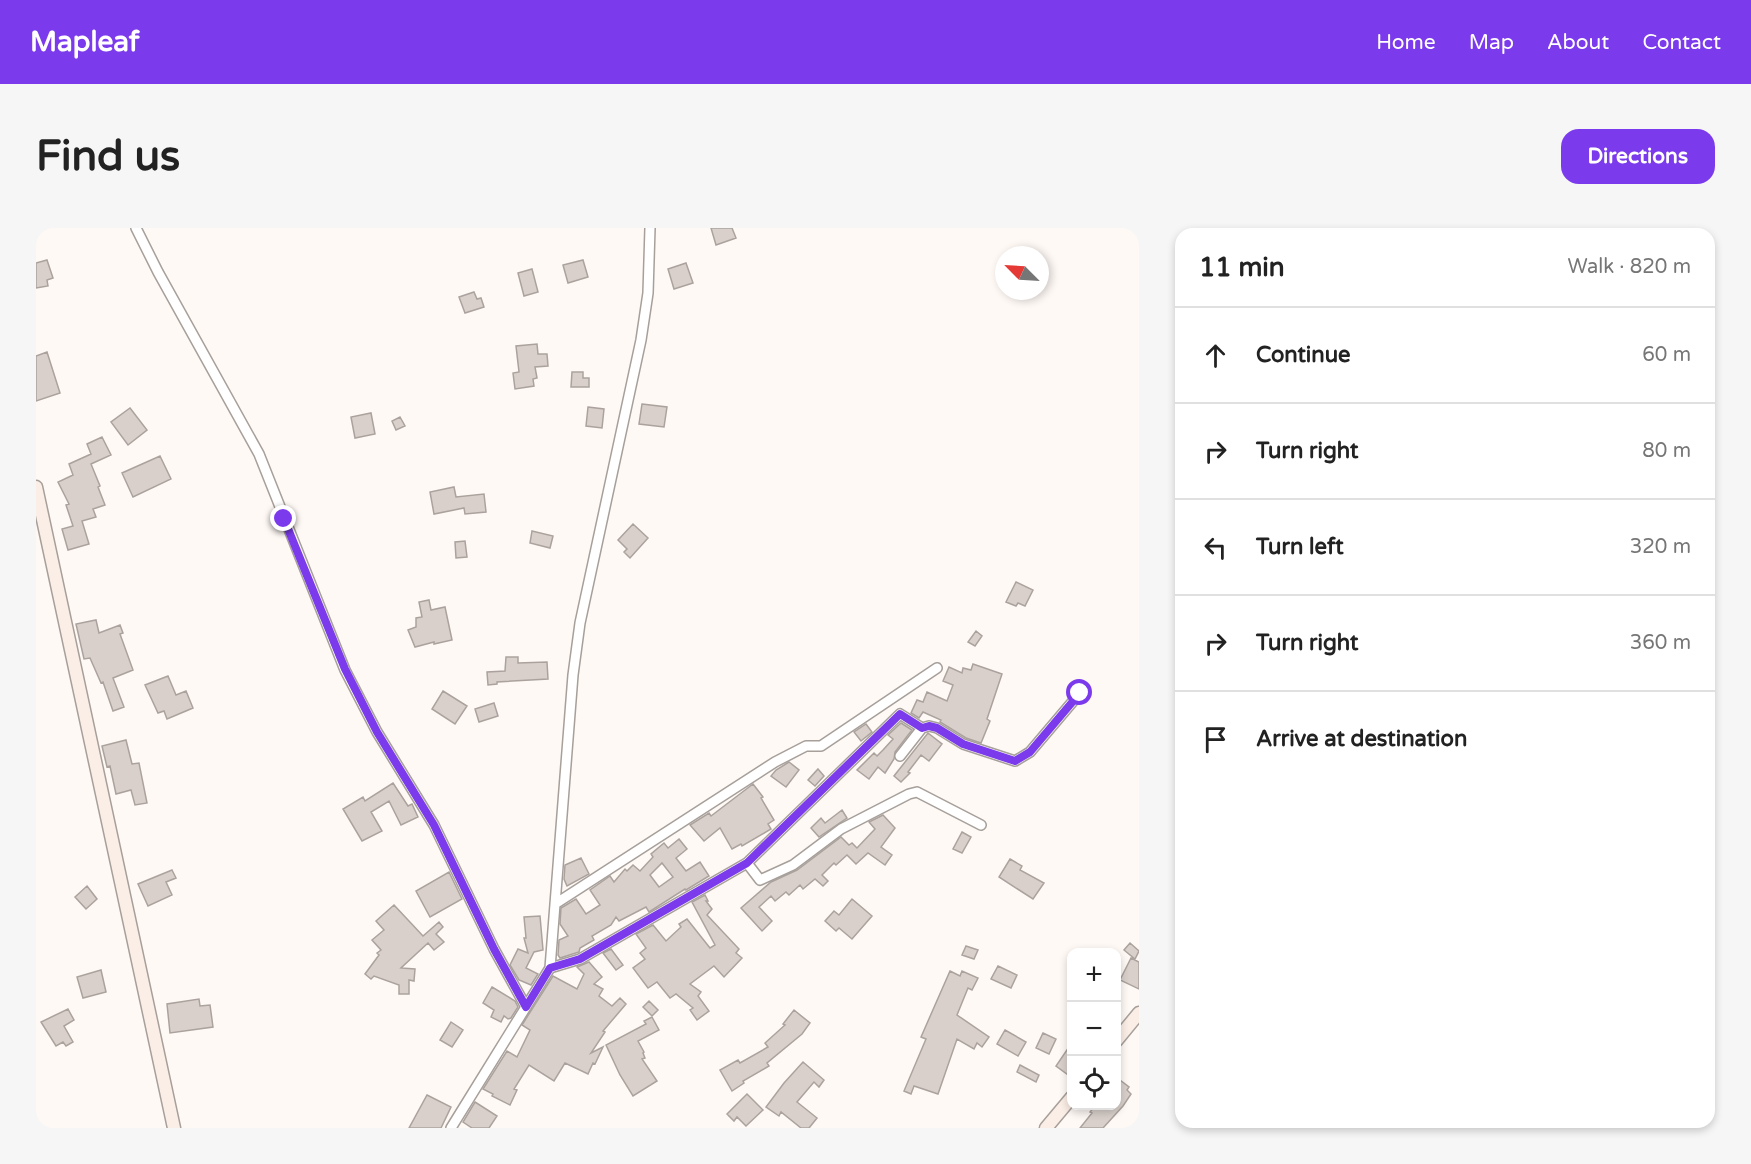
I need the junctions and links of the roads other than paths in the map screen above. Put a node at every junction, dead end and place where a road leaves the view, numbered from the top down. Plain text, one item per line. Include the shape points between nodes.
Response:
1 (136, 228) edge
2 (650, 228) edge
3 (36, 487) edge
4 (937, 669) dead end
5 (1080, 693) dead end
6 (922, 728) junction
7 (900, 756) dead end
8 (981, 825) dead end
9 (747, 863) junction
10 (555, 904) junction
11 (550, 968) junction
12 (526, 1007) junction
13 (1139, 1014) edge
14 (1121, 1035) edge
15 (1067, 1102) edge
16 (174, 1128) edge
17 (451, 1128) edge
18 (1046, 1128) edge

1 - 12 street via 259,454 345,669 377,732 434,825
2 - 10 street via 648,293 641,340 580,623
3 - 16 street
4 - 10 street via 820,746 806,746 775,762
5 - 6 street via 1030,752 1015,761 963,744 937,728
6 - 7 street
6 - 9 street via 900,714
8 - 9 street via 917,792 841,829 793,865 760,880
9 - 11 street via 580,959
10 - 11 street
11 - 12 street
12 - 17 street
13 - 14 street
15 - 18 street

